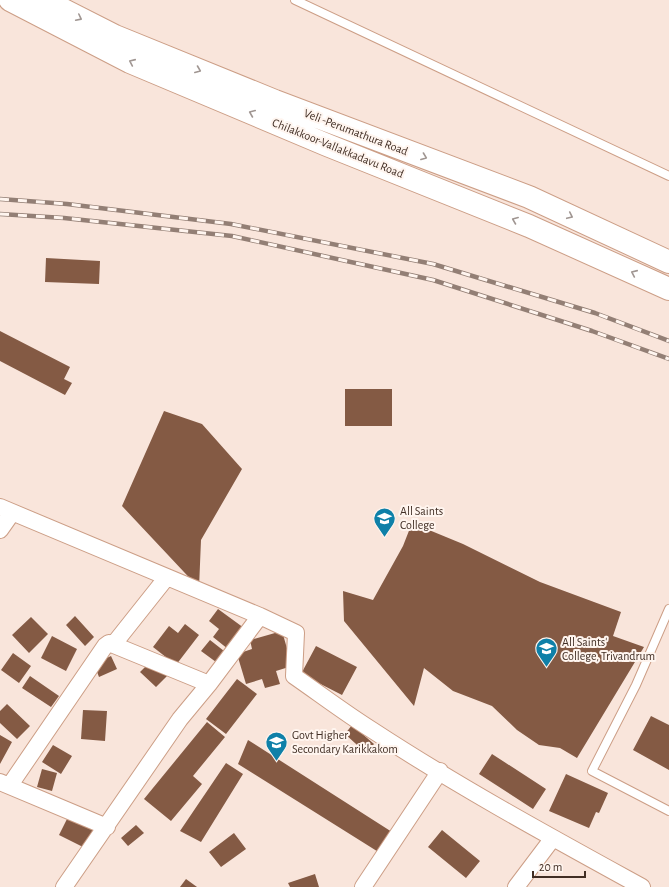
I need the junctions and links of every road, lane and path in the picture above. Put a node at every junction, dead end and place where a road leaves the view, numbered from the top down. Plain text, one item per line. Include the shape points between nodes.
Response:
1 (10, 0) edge
2 (44, 0) edge
3 (295, 0) edge
4 (669, 176) edge
5 (669, 262) edge
6 (669, 289) edge
7 (6, 510) edge
8 (0, 530) edge
9 (167, 578) junction
10 (669, 608) edge
11 (260, 616) junction
12 (113, 645) junction
13 (209, 684) junction
14 (440, 771) junction
15 (5, 783) edge
16 (669, 811) edge
17 (107, 827) junction
18 (553, 838) junction
19 (64, 887) edge
20 (363, 887) edge
21 (516, 887) edge
22 (642, 887) edge

6 -> 1 main road, Chilakkoor-Vallakkadavu Road via 529,226 130,62
2 -> 5 main road, Veli -Perumathura Road via 115,36 268,98 528,197
3 - 4 lane
7 - 8 street
7 - 9 street
9 - 11 street
9 - 12 street
10 - 16 lane via 636,685 592,771
11 - 13 street
11 - 14 street via 296,633 294,676 372,730
12 - 13 street
12 - 15 street via 109,643 104,646
13 - 17 street via 180,718
14 - 18 street
14 - 20 street
15 - 17 street
17 - 19 street
18 - 21 street
18 - 22 street

